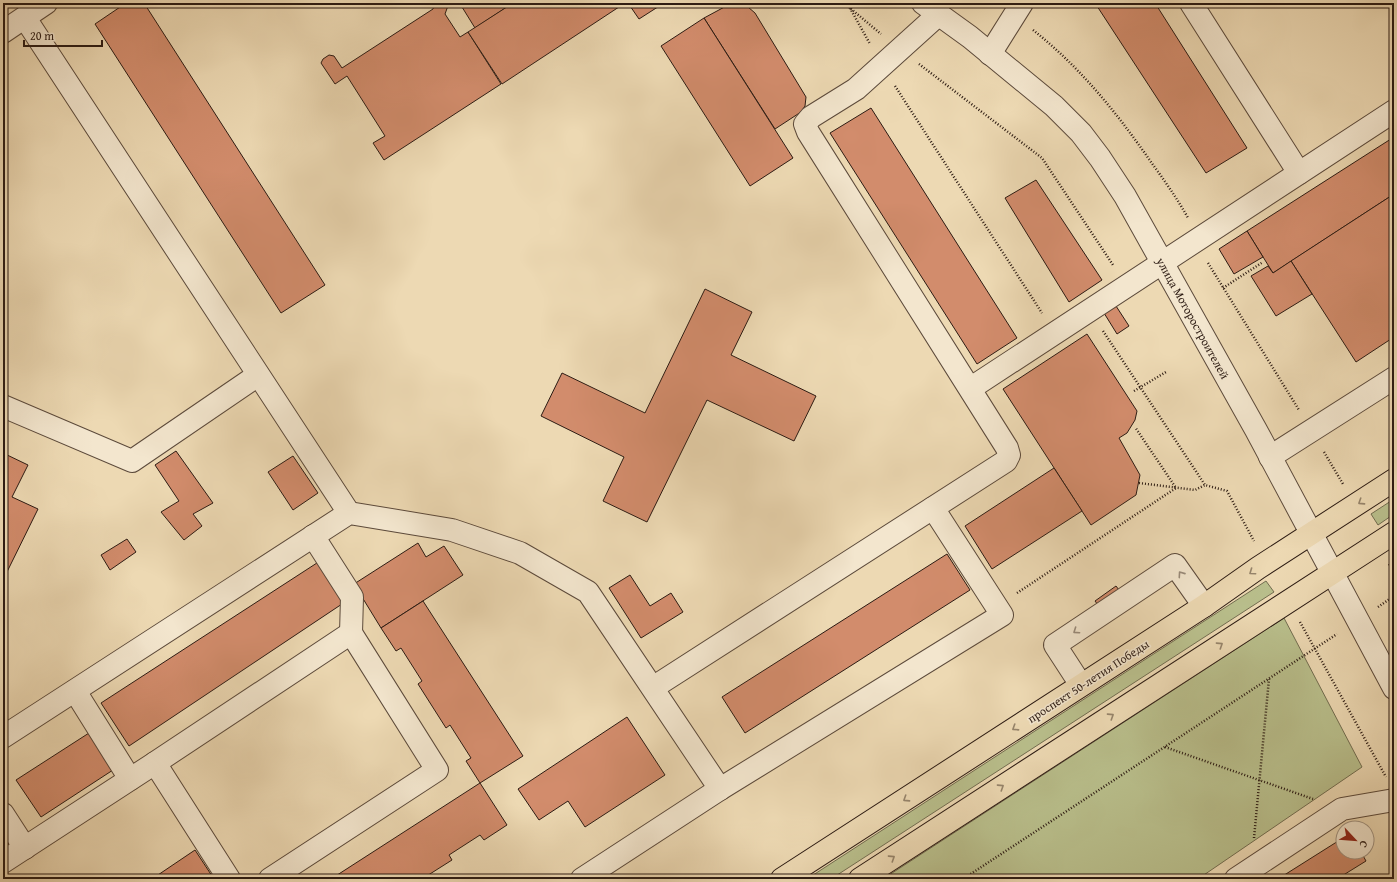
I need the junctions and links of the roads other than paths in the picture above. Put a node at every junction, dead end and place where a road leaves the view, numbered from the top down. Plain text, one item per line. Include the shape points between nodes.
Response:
1 (46, 3) edge
2 (1191, 3) edge
3 (931, 9) edge
4 (1018, 10) edge
5 (25, 18) junction
6 (3, 32) edge
7 (990, 54) junction
8 (1394, 111) edge
9 (1299, 174) junction
10 (1162, 262) junction
11 (258, 375) junction
12 (1394, 378) edge
13 (971, 388) junction
14 (3, 406) edge
15 (1270, 457) junction
16 (1394, 480) edge
17 (933, 508) junction
18 (349, 513) junction
19 (1312, 534) junction
20 (313, 536) junction
21 (1386, 538) edge
22 (1332, 572) junction
23 (1204, 606) junction
24 (351, 633) junction
25 (1081, 686) junction
26 (654, 687) junction
27 (1394, 688) edge
28 (75, 691) junction
29 (3, 737) edge
30 (155, 763) junction
31 (130, 779) junction
32 (720, 789) junction
33 (1394, 800) edge
34 (3, 814) edge
35 (25, 848) junction
36 (3, 862) edge
37 (1243, 874) edge
38 (229, 879) edge
39 (270, 879) edge
40 (582, 879) edge
41 (782, 879) edge
42 (860, 879) edge

1 - 5 street
2 - 9 street
3 - 7 street, улица Моторостроителей
3 - 13 street via 900,49 882,66 856,89 810,117 805,124
4 - 7 street
5 - 6 street
5 - 11 street
7 - 10 street, улица Моторостроителей via 1054,106 1081,133 1125,196
8 - 9 street
9 - 10 street
10 - 13 street
10 - 15 street, улица Моторостроителей
11 - 14 street via 132,461
11 - 18 street
12 - 15 street
13 - 17 street via 1009,455 1006,461
15 - 19 street, улица Моторостроителей
16 -> 19 main road, проспект 50-летия Победы
17 - 26 street
17 - 32 street via 1002,615
18 - 20 street
18 - 26 street via 452,530 520,553 588,592
19 - 22 street, улица Моторостроителей
19 -> 23 main road, проспект 50-летия Победы
20 - 24 street via 352,597
20 - 28 street
21 - 22 main road
22 - 27 street, улица Моторостроителей
42 -> 22 main road
23 - 25 main road, проспект 50-летия Победы
23 -> 25 street via 1175,565 1055,645
24 - 30 street
24 - 39 street via 437,770
25 -> 41 main road, проспект 50-летия Победы
26 - 32 street
28 - 29 street
28 - 31 street
30 - 31 street
30 - 38 street
31 - 35 street
32 - 40 street
33 - 37 street via 1342,809
34 - 35 street
35 - 36 street

